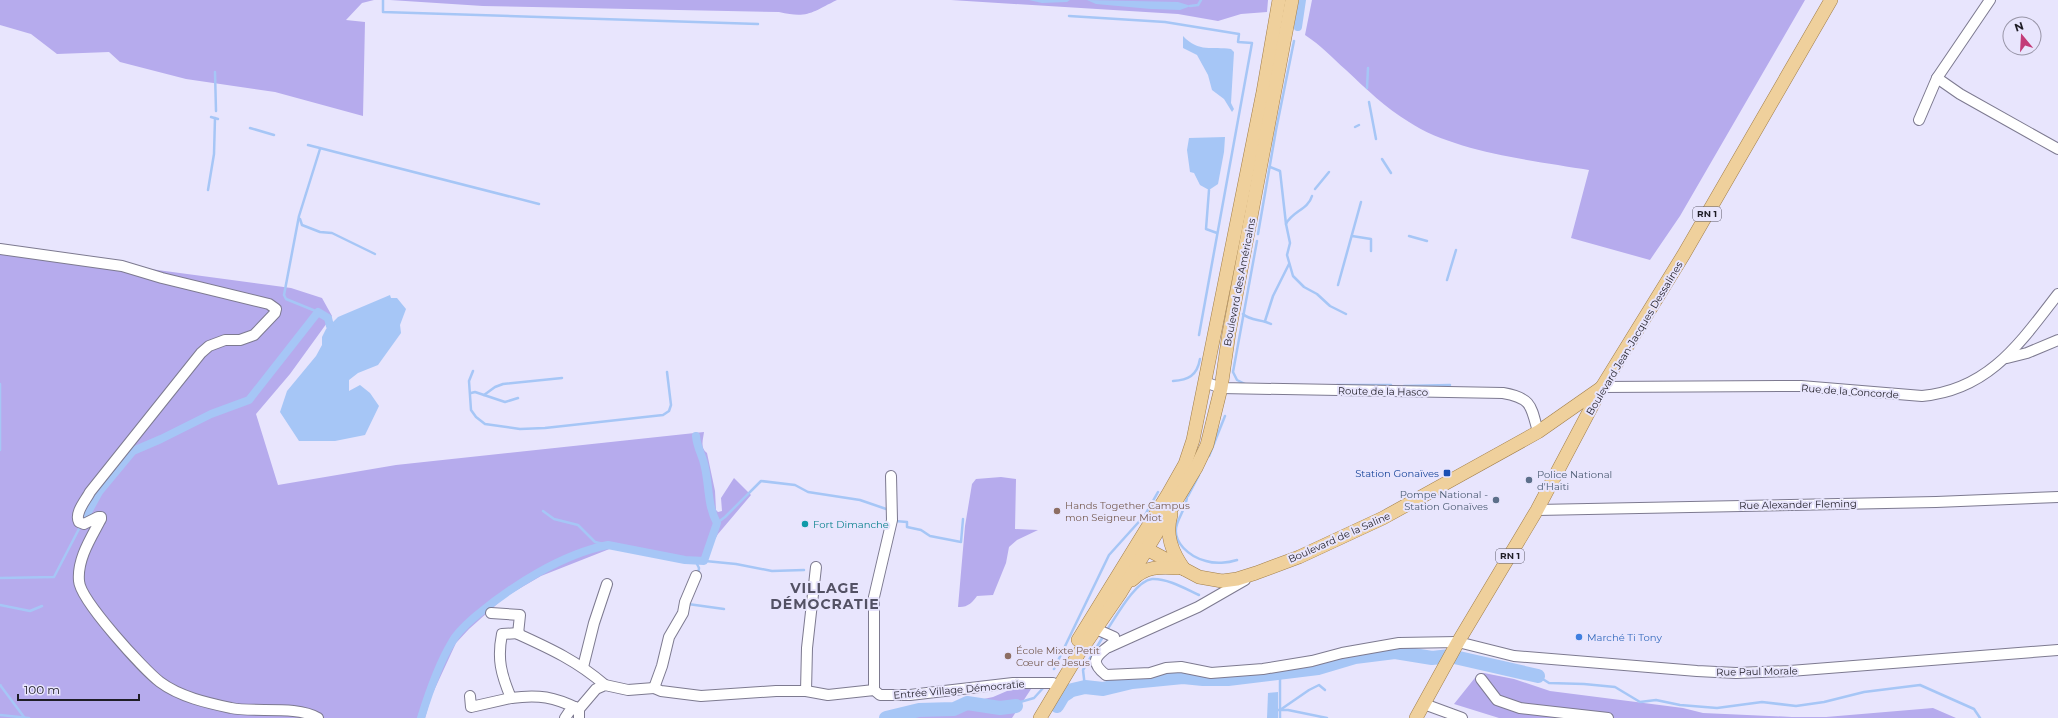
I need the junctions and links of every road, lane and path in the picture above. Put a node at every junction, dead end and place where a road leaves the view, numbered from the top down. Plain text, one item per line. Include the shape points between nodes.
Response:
1 (1279, 0) edge
2 (1292, 0) edge
3 (1831, 0) edge
4 (1990, 0) edge
5 (1937, 78) junction
6 (1919, 120) dead end
7 (2058, 150) edge
8 (0, 249) edge
9 (2058, 294) edge
10 (2058, 340) edge
11 (2005, 358) junction
12 (1205, 382) junction
13 (1602, 387) junction
14 (1221, 388) junction
15 (1538, 432) junction
16 (891, 476) dead end
17 (2058, 497) edge
18 (1173, 506) junction
19 (1537, 510) junction
20 (1142, 547) junction
21 (816, 567) dead end
22 (1184, 569) junction
23 (1256, 573) junction
24 (696, 576) dead end
25 (606, 584) dead end
26 (1121, 592) junction
27 (491, 613) dead end
28 (1096, 629) junction
29 (519, 633) junction
30 (1107, 648) junction
31 (2058, 650) edge
32 (1453, 652) junction
33 (583, 667) junction
34 (1481, 679) dead end
35 (605, 685) junction
36 (1053, 685) junction
37 (654, 688) junction
38 (874, 690) junction
39 (806, 691) junction
40 (470, 696) dead end
41 (511, 698) junction
42 (1424, 704) junction
43 (578, 711) edge
44 (1449, 716) edge
45 (1034, 717) edge
46 (318, 718) edge
47 (565, 718) edge
48 (1416, 718) edge
49 (1462, 718) edge
50 (1608, 718) edge

1 - 12 main road, Boulevard des Américains
2 - 14 main road, Boulevard des Américains via 1229,333
3 - 13 main road, Boulevard Jean-Jacques Dessalines / RN 1 via 1684,254
4 - 5 street
5 - 6 street
5 - 7 street
8 - 46 street via 122,266 268,304 276,309 254,335 240,340 225,340 209,346 201,353 90,492 77,519 84,524 98,517 101,519 82,555 79,582 87,600 134,657 161,682 192,698 233,708 288,711 314,715
9 - 11 street, Rue de la Concorde
10 - 11 street via 2027,353
11 - 13 street, Rue de la Concorde via 1985,375 1938,395 1922,396 1802,386
12 - 14 street, Route de la Hasco
12 - 20 main road, Boulevard des Américains via 1193,440 1185,464
13 - 15 main road, Boulevard de la Saline
13 - 19 main road, Boulevard Jean-Jacques Dessalines / RN 1
14 - 15 street, Route de la Hasco via 1504,393 1524,398 1531,407
14 - 18 main road, Boulevard des Américains via 1207,445
15 - 23 main road, Boulevard de la Saline via 1383,518 1299,557
16 - 38 street via 892,520 874,598
17 - 19 street, Rue Alexander Fleming
18 - 20 main road, Boulevard des Américains
18 - 22 main road via 1169,536
19 - 32 main road, Boulevard Jean-Jacques Dessalines / RN 1
20 - 22 main road, Boulevard de la Saline
20 - 26 main road
20 - 36 main road
21 - 39 street via 807,648
22 - 23 main road, Boulevard de la Saline via 1199,577 1222,580 1237,579
22 - 26 main road via 1149,568 1139,573
23 - 30 street via 1198,607
24 - 37 street via 683,613 669,637
25 - 33 street
26 - 28 main road
27 - 29 street via 520,615
28 - 30 street via 1114,637 1114,643
28 - 36 main road
29 - 33 street
29 - 41 street via 502,634 498,658
30 - 32 street, Rue Paul Morale via 1096,661 1097,668 1106,676 1150,674 1166,668 1181,667 1211,673 1230,673 1312,661 1385,645
31 - 32 street, Rue Paul Morale via 1790,671 1736,672
32 - 42 main road, Boulevard Jean-Jacques Dessalines / RN 1
33 - 35 street
34 - 50 street via 1497,700 1520,708
35 - 37 street, Entrée Village Démocratie via 628,690
35 - 43 street via 596,689
36 - 38 street, Entrée Village Démocratie via 1013,683 910,696 880,695
36 - 45 main road
37 - 39 street, Entrée Village Démocratie via 701,696
38 - 39 street, Entrée Village Démocratie via 828,695
40 - 41 street via 471,708
41 - 43 street via 530,695 554,698
42 - 44 street
42 - 48 main road, Boulevard Jean-Jacques Dessalines / RN 1
43 - 47 street
44 - 49 street

